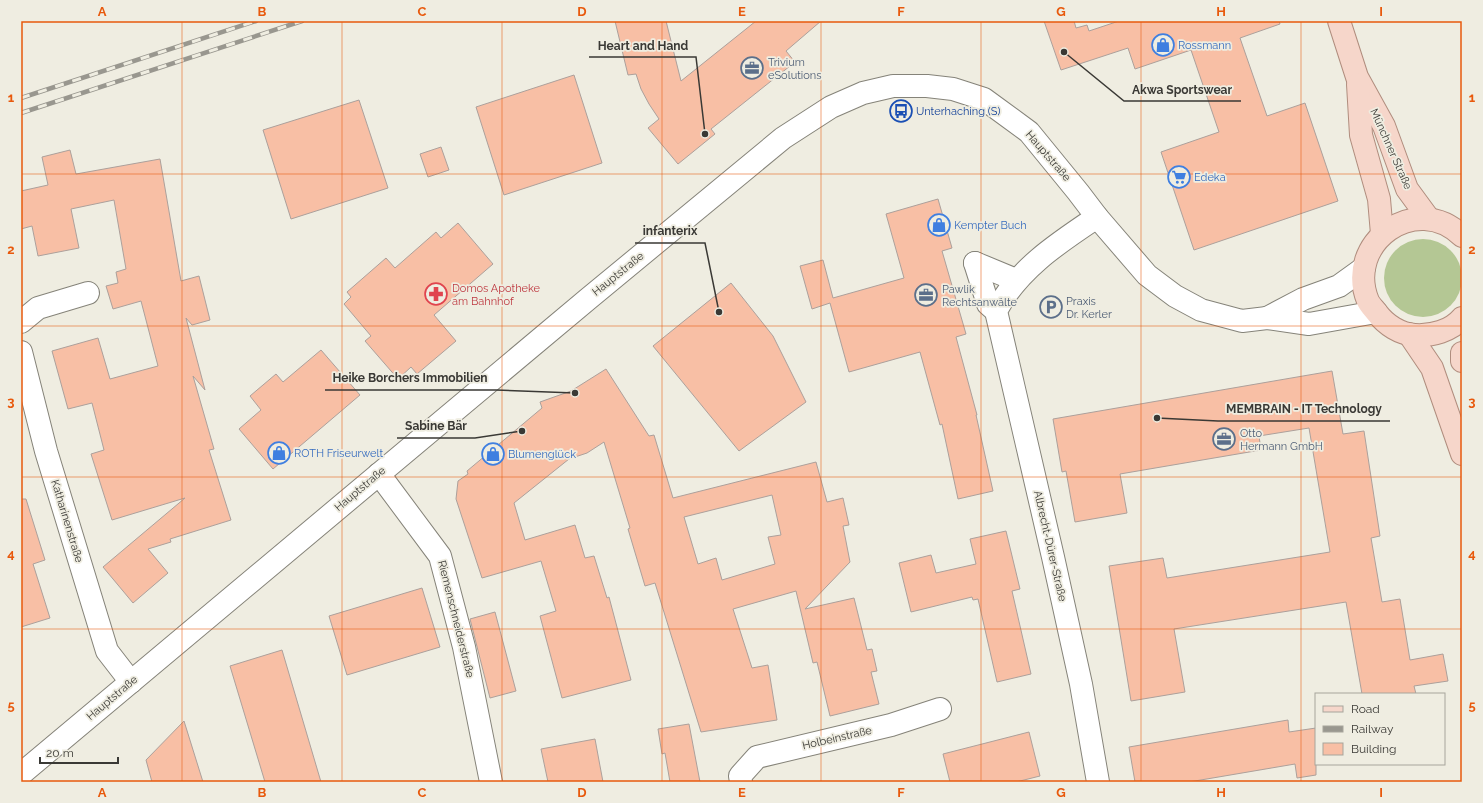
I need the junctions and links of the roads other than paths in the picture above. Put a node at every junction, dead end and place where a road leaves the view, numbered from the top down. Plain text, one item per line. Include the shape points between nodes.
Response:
1 (1340, 21) edge
2 (1357, 77) junction
3 (1097, 217) junction
4 (1429, 219) junction
5 (1382, 234) junction
6 (1462, 236) edge
7 (1364, 268) junction
8 (1016, 280) junction
9 (88, 293) dead end
10 (996, 311) junction
11 (1376, 312) junction
12 (1267, 318) junction
13 (1462, 318) edge
14 (21, 322) edge
15 (1409, 334) junction
16 (21, 352) edge
17 (1462, 353) edge
18 (1462, 361) edge
19 (1462, 454) edge
20 (379, 474) junction
21 (131, 682) junction
22 (940, 709) dead end
23 (21, 774) edge
24 (741, 779) edge
25 (491, 782) edge
26 (1098, 782) edge

1 - 2 main road, Münchner Straße
2 - 4 main road, Münchner Straße via 1384,126 1407,189
2 - 5 main road, Münchner Straße via 1361,135 1379,199
3 - 8 street via 1047,252
3 - 12 street, Hauptstraße via 1147,275 1175,296 1201,310 1220,316 1242,321
3 - 20 street, Hauptstraße via 1029,132 984,99 953,89 927,86 893,86 863,93 831,107 783,138
4 - 5 main road via 1412,220 1396,225
4 - 6 main road via 1444,223
5 - 7 main road via 1370,250
7 - 11 main road via 1364,286 1369,302
7 - 12 street, Hauptstraße via 1339,286 1303,299
8 - 10 street
8 - 10 street, Albrecht-Dürer-Straße via 975,263 988,304
9 - 14 street via 38,308
10 - 26 street, Albrecht-Dürer-Straße via 1052,549 1087,712
11 - 12 street, Hauptstraße via 1309,324
11 - 15 main road via 1392,328
13 - 15 main road via 1444,331 1426,335
15 - 19 main road via 1432,368
16 - 21 street, Katharinenstraße via 46,451 107,651
17 - 18 main road
20 - 21 street, Hauptstraße
20 - 25 street, Riemenschneiderstraße via 440,556 464,647
21 - 23 street, Hauptstraße
22 - 24 street, Holbeinstraße via 891,725 757,757

